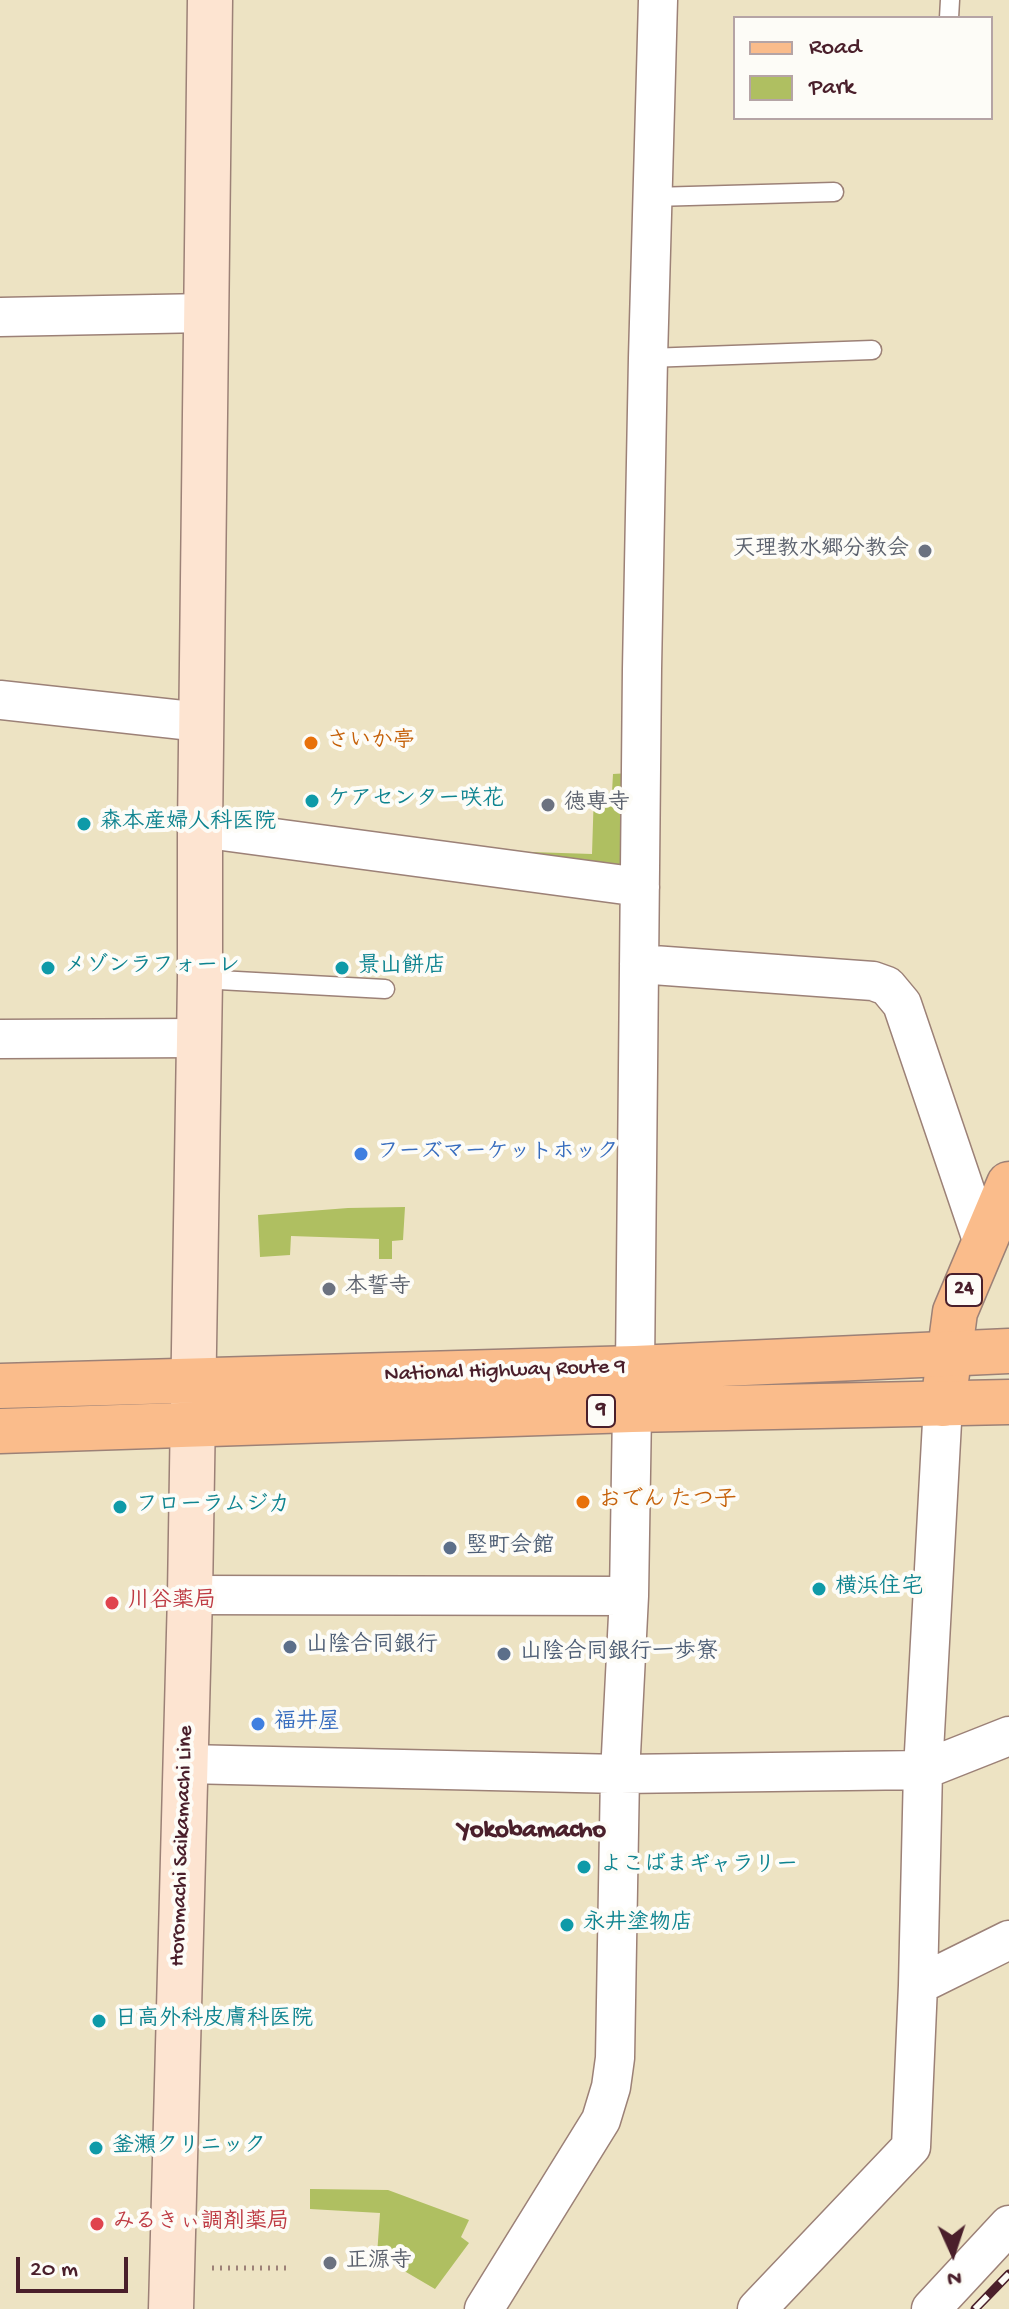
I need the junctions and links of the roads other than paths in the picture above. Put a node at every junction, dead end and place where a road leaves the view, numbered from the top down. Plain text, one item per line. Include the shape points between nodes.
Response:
1 (210, 0) edge
2 (658, 0) edge
3 (834, 192) dead end
4 (653, 197) junction
5 (206, 313) junction
6 (0, 317) edge
7 (872, 350) dead end
8 (648, 358) junction
9 (0, 700) edge
10 (201, 722) junction
11 (200, 828) junction
12 (640, 887) junction
13 (639, 964) junction
14 (200, 979) junction
15 (385, 989) dead end
16 (199, 1038) junction
17 (0, 1039) edge
18 (1009, 1184) edge
19 (983, 1243) junction
20 (1009, 1351) edge
21 (949, 1354) junction
22 (635, 1368) junction
23 (0, 1386) edge
24 (1009, 1402) edge
25 (193, 1403) junction
26 (943, 1404) junction
27 (632, 1410) junction
28 (0, 1431) edge
29 (190, 1595) junction
30 (629, 1596) junction
31 (1009, 1736) edge
32 (186, 1764) junction
33 (923, 1770) junction
34 (620, 1774) junction
35 (1009, 1940) edge
36 (918, 1985) junction
37 (1009, 2225) edge
38 (171, 2288) edge
39 (484, 2309) edge
40 (757, 2309) edge
41 (931, 2309) edge

1 - 5 street, Horomachi Saikamachi Line
2 - 4 street
3 - 4 lane
4 - 8 street
5 - 6 street
5 - 10 street, Horomachi Saikamachi Line
7 - 8 lane
8 - 12 street
9 - 10 street
10 - 11 street, Horomachi Saikamachi Line
11 - 12 street
11 - 14 street, Horomachi Saikamachi Line
12 - 13 street
13 - 19 street via 887,986 902,1004
13 - 22 street
14 - 15 lane
14 - 16 street, Horomachi Saikamachi Line
16 - 17 street
16 - 25 street, Horomachi Saikamachi Line
18 - 19 main road, 24
19 - 21 main road, 24 via 955,1312
20 - 21 main road, National Highway Route 9 / 9
21 - 22 main road, National Highway Route 9 / 9
21 - 26 main road, 24
22 - 25 main road, National Highway Route 9 / 9
23 - 25 main road, National Highway Route 9 / 9
24 - 26 main road, National Highway Route 9 / 9
25 - 27 main road, National Highway Route 9 / 9
25 - 28 main road, National Highway Route 9 / 9
25 - 29 street, Horomachi Saikamachi Line
26 - 27 main road, National Highway Route 9 / 9
26 - 33 street
27 - 30 street
29 - 30 street
29 - 32 street, Horomachi Saikamachi Line
30 - 34 street
31 - 33 street
32 - 34 street
32 - 38 street, Horomachi Saikamachi Line
33 - 34 street
33 - 36 street
34 - 39 street via 611,2087 601,2120
35 - 36 street
36 - 40 street via 911,2147
37 - 41 street

